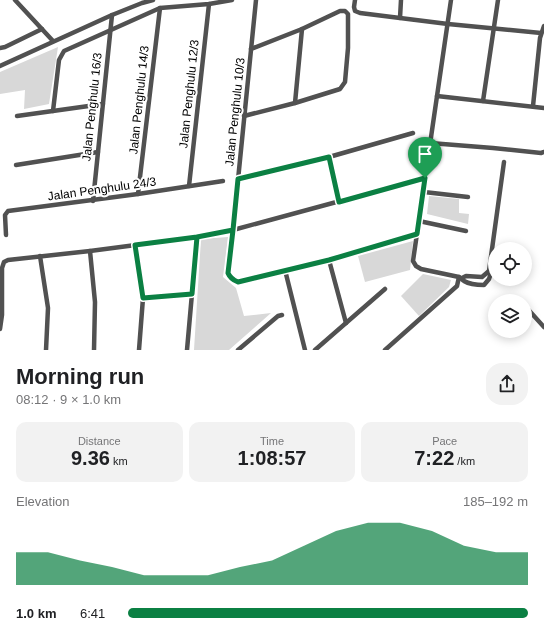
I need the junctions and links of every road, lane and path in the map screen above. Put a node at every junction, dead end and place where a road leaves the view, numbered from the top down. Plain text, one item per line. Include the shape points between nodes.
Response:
1 (15, 0) edge
2 (153, 0) edge
3 (232, 0) edge
4 (256, 0) edge
5 (355, 0) edge
6 (401, 0) edge
7 (451, 0) edge
8 (498, 0) edge
9 (209, 4) junction
10 (160, 8) junction
11 (112, 16) junction
12 (400, 18) junction
13 (448, 24) junction
14 (544, 26) edge
15 (494, 28) junction
16 (42, 29) junction
17 (302, 29) junction
18 (110, 30) junction
19 (542, 32) junction
20 (53, 41) junction
21 (0, 48) edge
22 (253, 48) junction
23 (538, 55) junction
24 (544, 55) edge
25 (0, 66) edge
26 (437, 96) junction
27 (483, 101) junction
28 (295, 103) junction
29 (103, 104) junction
30 (533, 106) junction
31 (544, 108) edge
32 (53, 111) junction
33 (246, 115) junction
34 (17, 116) dead end
35 (413, 133) dead end
36 (430, 143) junction
37 (98, 152) junction
38 (544, 152) edge
39 (329, 157) junction
40 (504, 162) dead end
41 (16, 165) dead end
42 (425, 178) junction
43 (238, 179) junction
44 (223, 181) dead end
45 (189, 186) junction
46 (424, 192) junction
47 (138, 194) junction
48 (468, 197) dead end
49 (92, 201) junction
50 (339, 202) junction
51 (419, 221) junction
52 (233, 230) junction
53 (466, 231) dead end
54 (417, 234) junction
55 (6, 235) dead end
56 (197, 237) junction
57 (135, 245) junction
58 (90, 251) junction
59 (40, 256) junction
60 (329, 260) junction
61 (285, 270) junction
62 (460, 277) junction
63 (385, 289) dead end
64 (192, 294) junction
65 (143, 298) junction
66 (282, 314) dead end
67 (532, 314) edge
68 (346, 323) junction
69 (544, 327) edge
70 (0, 330) edge
71 (46, 350) edge
72 (94, 350) edge
73 (139, 350) edge
74 (187, 350) edge
75 (238, 350) edge
76 (305, 350) edge
77 (315, 350) edge
78 (385, 350) edge

1 - 16 street
2 - 11 street
3 - 9 street
4 - 22 street, Jalan Penghulu 10/3
5 - 12 street via 356,12
6 - 12 street
7 - 13 street
8 - 15 street
9 - 10 street
9 - 45 street, Jalan Penghulu 12/3
10 - 18 street
10 - 47 street, Jalan Penghulu 14/3
11 - 18 street, Jalan Penghulu 16/3
11 - 20 street
12 - 13 street
13 - 15 street
13 - 26 street
14 - 19 street
15 - 19 street
15 - 27 street
16 - 20 street
16 - 21 street
17 - 22 street
17 - 28 street
17 - 28 street via 340,12 345,11 348,14 345,82 340,89
18 - 29 street, Jalan Penghulu 16/3
18 - 32 street via 64,51 60,60
19 - 23 street
20 - 25 street
22 - 33 street, Jalan Penghulu 10/3
23 - 24 street
23 - 30 street
26 - 27 street
26 - 36 street
27 - 30 street
28 - 33 street
29 - 32 street
29 - 37 street, Jalan Penghulu 16/3
30 - 31 street
32 - 34 street
33 - 43 street, Jalan Penghulu 10/3
35 - 39 street
36 - 38 street
36 - 42 street
37 - 41 street
37 - 49 street, Jalan Penghulu 16/3
39 - 43 street
39 - 50 street
40 - 62 street via 488,271 482,278
42 - 46 street
42 - 50 street
43 - 52 street, Jalan Penghulu 10/3
44 - 45 street, Jalan Penghulu 24/3
45 - 47 street, Jalan Penghulu 24/3
46 - 48 street
46 - 51 street
47 - 49 street, Jalan Penghulu 24/3
49 - 55 street, Jalan Penghulu 24/3 via 8,211 5,215
50 - 52 street
51 - 53 street
51 - 54 street
52 - 56 street
52 - 61 street, Jalan Penghulu 10/3 via 228,273 234,281
54 - 60 street
54 - 62 street via 413,261 416,266
56 - 57 street
56 - 64 street
57 - 58 street
57 - 65 street
58 - 59 street
58 - 72 street via 96,302
59 - 70 street via 4,262
59 - 71 street via 48,308
60 - 61 street
60 - 68 street
61 - 76 street
62 - 78 street via 457,286
63 - 68 street
64 - 65 street
64 - 74 street
65 - 73 street
66 - 75 street
67 - 69 street
68 - 77 street

